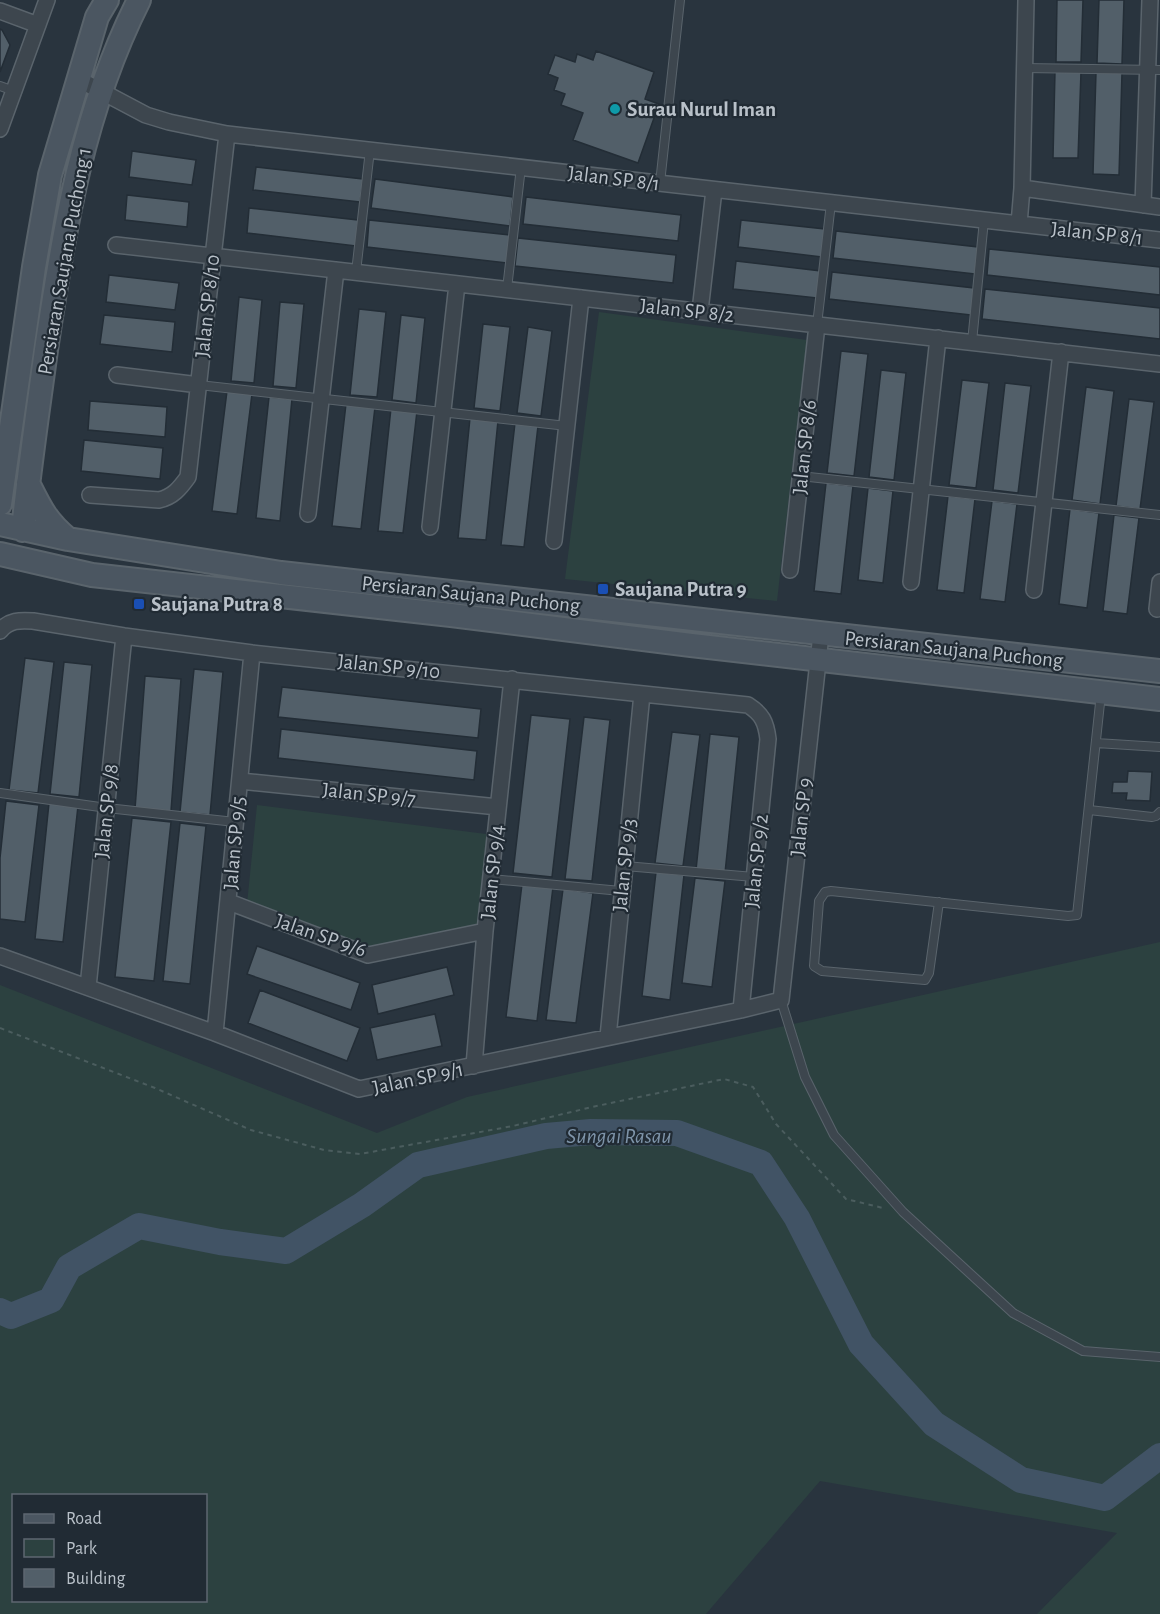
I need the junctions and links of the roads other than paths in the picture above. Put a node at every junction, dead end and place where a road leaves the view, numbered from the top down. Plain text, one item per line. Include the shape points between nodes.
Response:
1 (47, 0) edge
2 (107, 0) edge
3 (140, 0) edge
4 (680, 0) edge
5 (1026, 0) edge
6 (1149, 0) edge
7 (0, 11) edge
8 (38, 25) junction
9 (1024, 68) junction
10 (1154, 70) edge
11 (78, 79) junction
12 (7, 88) edge
13 (100, 91) junction
14 (0, 129) edge
15 (227, 134) junction
16 (370, 150) junction
17 (521, 168) junction
18 (660, 183) junction
19 (1022, 188) junction
20 (714, 190) junction
21 (831, 203) junction
22 (1143, 205) junction
23 (1160, 207) edge
24 (984, 220) junction
25 (1019, 224) junction
26 (1160, 240) edge
27 (116, 245) dead end
28 (213, 256) junction
29 (336, 270) junction
30 (356, 272) junction
31 (457, 284) junction
32 (507, 290) junction
33 (581, 298) junction
34 (700, 311) junction
35 (818, 325) junction
36 (938, 338) junction
37 (972, 342) junction
38 (1061, 352) junction
39 (1160, 364) edge
40 (117, 375) dead end
41 (199, 385) junction
42 (321, 398) junction
43 (442, 412) junction
44 (567, 426) junction
45 (2, 473) edge
46 (800, 476) junction
47 (27, 481) junction
48 (921, 489) junction
49 (90, 495) dead end
50 (1044, 502) junction
51 (0, 504) edge
52 (308, 514) dead end
53 (1160, 515) edge
54 (430, 527) dead end
55 (5, 538) edge
56 (68, 539) junction
57 (554, 541) dead end
58 (790, 570) dead end
59 (911, 582) dead end
60 (1160, 582) edge
61 (1034, 590) dead end
62 (1157, 609) dead end
63 (0, 631) edge
64 (821, 634) junction
65 (124, 636) junction
66 (252, 652) junction
67 (818, 660) junction
68 (1160, 671) edge
69 (512, 679) junction
70 (1101, 692) junction
71 (642, 694) junction
72 (1160, 699) edge
73 (759, 713) joint
74 (1096, 743) junction
75 (1160, 747) edge
76 (240, 781) junction
77 (0, 793) edge
78 (498, 807) junction
79 (107, 808) junction
80 (1089, 810) junction
81 (1160, 812) edge
82 (235, 822) junction
83 (625, 866) junction
84 (754, 877) junction
85 (491, 879) junction
86 (621, 891) junction
87 (229, 902) junction
88 (939, 902) junction
89 (485, 931) junction
90 (0, 956) edge
91 (88, 987) junction
92 (781, 1000) junction
93 (741, 1010) junction
94 (215, 1033) junction
95 (608, 1037) junction
96 (474, 1066) junction
97 (1160, 1357) edge

1 - 8 street
2 - 11 street, Persiaran Saujana Puchong 1 via 97,17
3 - 13 street, Persiaran Saujana Puchong 1
4 - 18 lane
5 - 9 street
6 - 10 street
7 - 8 street
8 - 12 street
9 - 10 lane
9 - 19 street
10 - 22 street
11 - 13 street, Jalan SP 8/1
11 - 45 street, Persiaran Saujana Puchong 1 via 50,175
12 - 14 street
13 - 15 street, Jalan SP 8/1 via 146,115
13 - 47 street, Persiaran Saujana Puchong 1 via 72,192
15 - 16 street, Jalan SP 8/1
15 - 28 street, Jalan SP 8/10
16 - 17 street, Jalan SP 8/1
16 - 30 lane
17 - 18 street, Jalan SP 8/1
17 - 32 lane
18 - 20 street, Jalan SP 8/1
19 - 22 street
19 - 25 street
20 - 21 street, Jalan SP 8/1
20 - 34 street
21 - 24 street, Jalan SP 8/1
21 - 35 lane
22 - 23 street
24 - 25 street, Jalan SP 8/1
24 - 37 lane
25 - 26 street, Jalan SP 8/1
27 - 28 street, Jalan SP 8/2
28 - 29 street, Jalan SP 8/2
28 - 41 street, Jalan SP 8/10
29 - 30 street, Jalan SP 8/2
29 - 42 street
30 - 31 street, Jalan SP 8/2
31 - 32 street, Jalan SP 8/2
31 - 43 street
32 - 33 street, Jalan SP 8/2
33 - 34 street, Jalan SP 8/2
33 - 44 street
34 - 35 street, Jalan SP 8/2
35 - 36 street, Jalan SP 8/2
35 - 46 street, Jalan SP 8/6
36 - 37 street, Jalan SP 8/2
36 - 48 street
37 - 38 street, Jalan SP 8/2
38 - 39 street, Jalan SP 8/2
38 - 50 street
40 - 41 street
41 - 42 lane
41 - 49 street, Jalan SP 8/10 via 188,477 174,493 159,500
42 - 43 lane
42 - 52 street
43 - 44 lane
43 - 54 street
44 - 57 street
45 - 51 street, Persiaran Saujana Puchong 1
46 - 48 lane
46 - 58 street, Jalan SP 8/6
47 - 55 street, Persiaran Saujana Puchong 1
47 - 56 street via 52,526
48 - 50 lane
48 - 59 street
50 - 53 lane
50 - 61 street
55 - 56 street, Persiaran Saujana Puchong
55 - 67 street, Persiaran Saujana Puchong via 22,560 92,575
56 - 64 street, Persiaran Saujana Puchong via 281,573
60 - 62 street
63 - 65 street, Jalan SP 9/10 via 18,620
64 - 67 street, Jalan SP 9
64 - 68 street, Persiaran Saujana Puchong
65 - 66 street, Jalan SP 9/10
65 - 79 street, Jalan SP 9/8
66 - 69 street, Jalan SP 9/10
66 - 76 street, Jalan SP 9/5
67 - 70 street, Persiaran Saujana Puchong
67 - 92 street, Jalan SP 9
69 - 71 street, Jalan SP 9/10
69 - 78 street, Jalan SP 9/4
70 - 72 street, Persiaran Saujana Puchong
70 - 74 lane
71 - 73 street, Jalan SP 9/10 via 748,705
71 - 83 street, Jalan SP 9/3
73 - 84 street, Jalan SP 9/2 via 766,724 768,739
74 - 75 lane
74 - 80 lane
76 - 78 street, Jalan SP 9/7
76 - 82 street, Jalan SP 9/5
77 - 79 lane
78 - 85 street, Jalan SP 9/4
79 - 82 lane
79 - 91 street, Jalan SP 9/8
80 - 81 lane via 1152,817
80 - 88 lane via 1077,915
82 - 87 street, Jalan SP 9/5
83 - 84 lane
83 - 86 street, Jalan SP 9/3
84 - 93 street, Jalan SP 9/2
85 - 86 lane
85 - 89 street, Jalan SP 9/4
86 - 95 street, Jalan SP 9/3
87 - 89 street, Jalan SP 9/6 via 368,956
87 - 94 street, Jalan SP 9/5
88 - 88 lane via 825,892 819,901 814,966 822,971 925,980 930,973
89 - 96 street, Jalan SP 9/4
90 - 91 street, Jalan SP 9/1
91 - 94 street, Jalan SP 9/1
92 - 93 street, Jalan SP 9/1
92 - 97 lane via 805,1077 834,1135 903,1212 1013,1313 1083,1352
93 - 95 street, Jalan SP 9/1
94 - 96 street, Jalan SP 9/1 via 357,1089
95 - 96 street, Jalan SP 9/1

